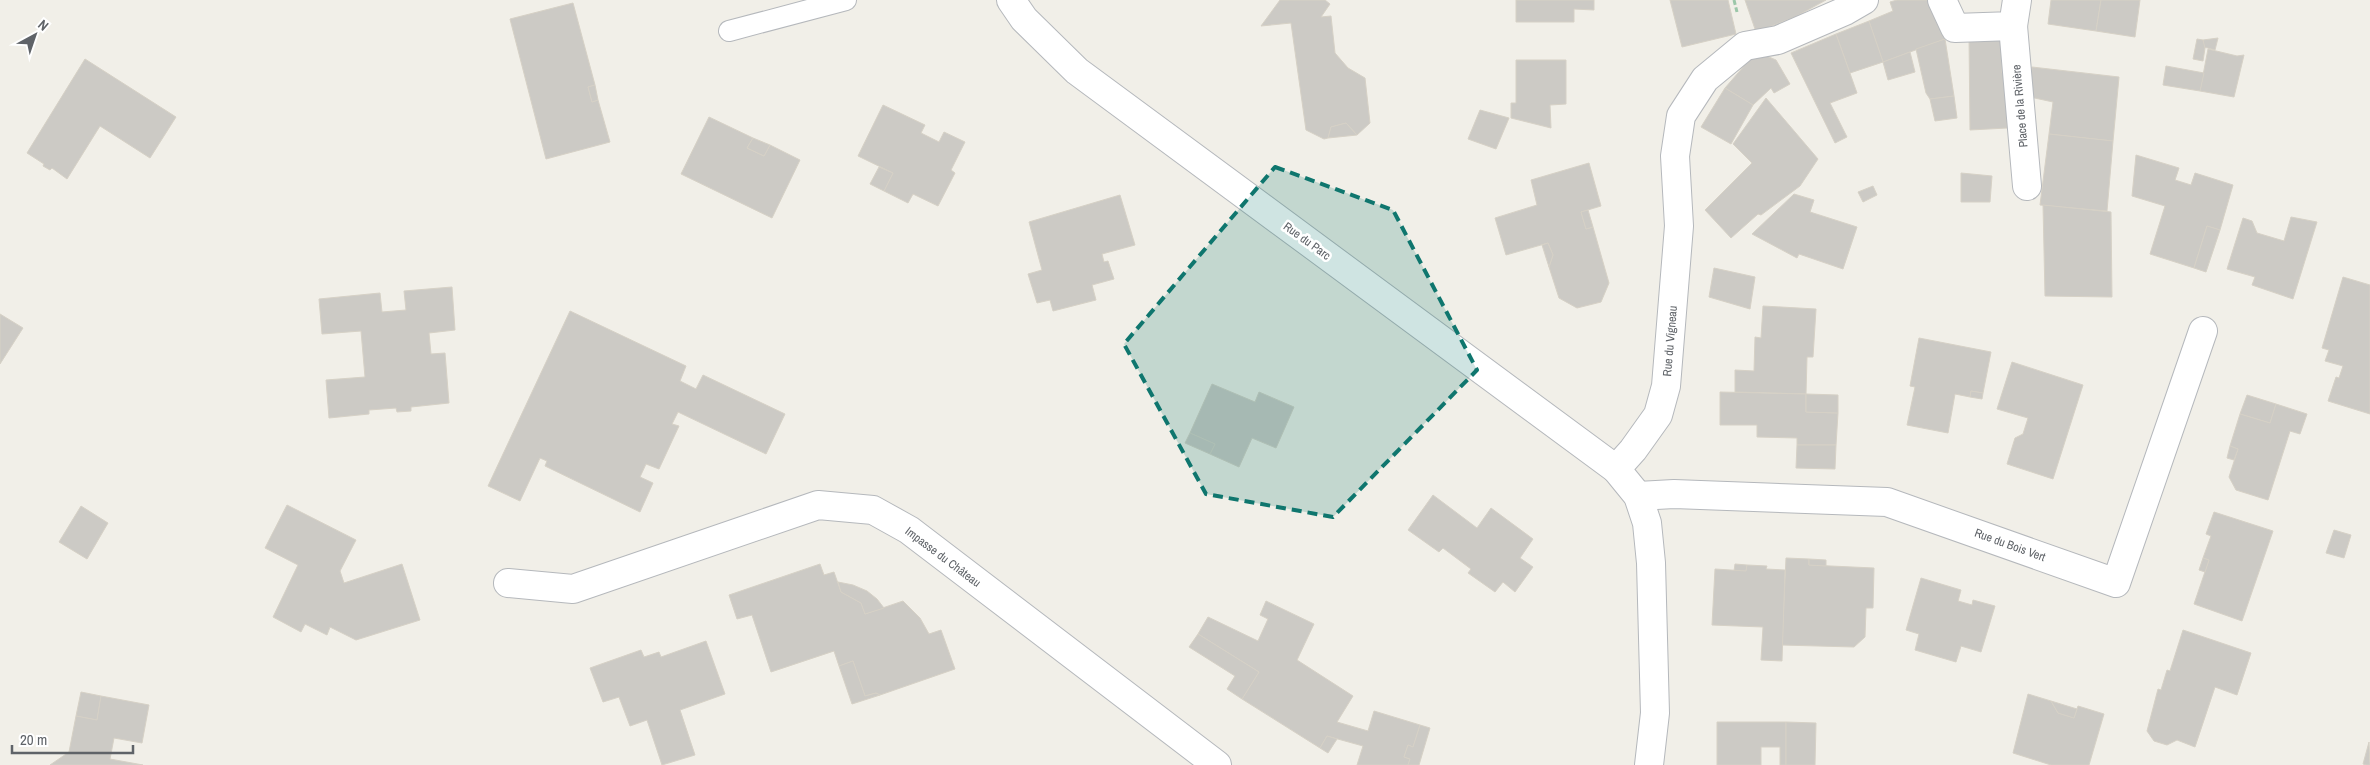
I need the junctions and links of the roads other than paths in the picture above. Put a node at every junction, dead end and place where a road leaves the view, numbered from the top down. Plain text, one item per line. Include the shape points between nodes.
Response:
1 (846, 0) edge
2 (1010, 0) edge
3 (1864, 0) edge
4 (1942, 0) edge
5 (2015, 13) edge
6 (729, 31) dead end
7 (2027, 186) dead end
8 (2203, 331) dead end
9 (1616, 469) junction
10 (1638, 496) junction
11 (508, 583) dead end
12 (1218, 765) edge
13 (1649, 765) edge

1 - 6 lane
2 - 9 street, Rue du Parc via 1024,19 1076,71
3 - 9 street, Rue du Vigneau via 1778,40 1746,46 1704,80 1681,116 1675,156 1679,226 1666,386 1658,415
4 - 5 street, Place de la Rivière via 1955,28
5 - 7 street, Place de la Rivière
8 - 10 street, Rue du Bois Vert via 2116,583 1887,502 1674,494
9 - 10 street
10 - 13 street via 1647,524 1651,563 1655,713
11 - 12 street, Impasse du Château via 573,589 818,505 872,510 909,530

